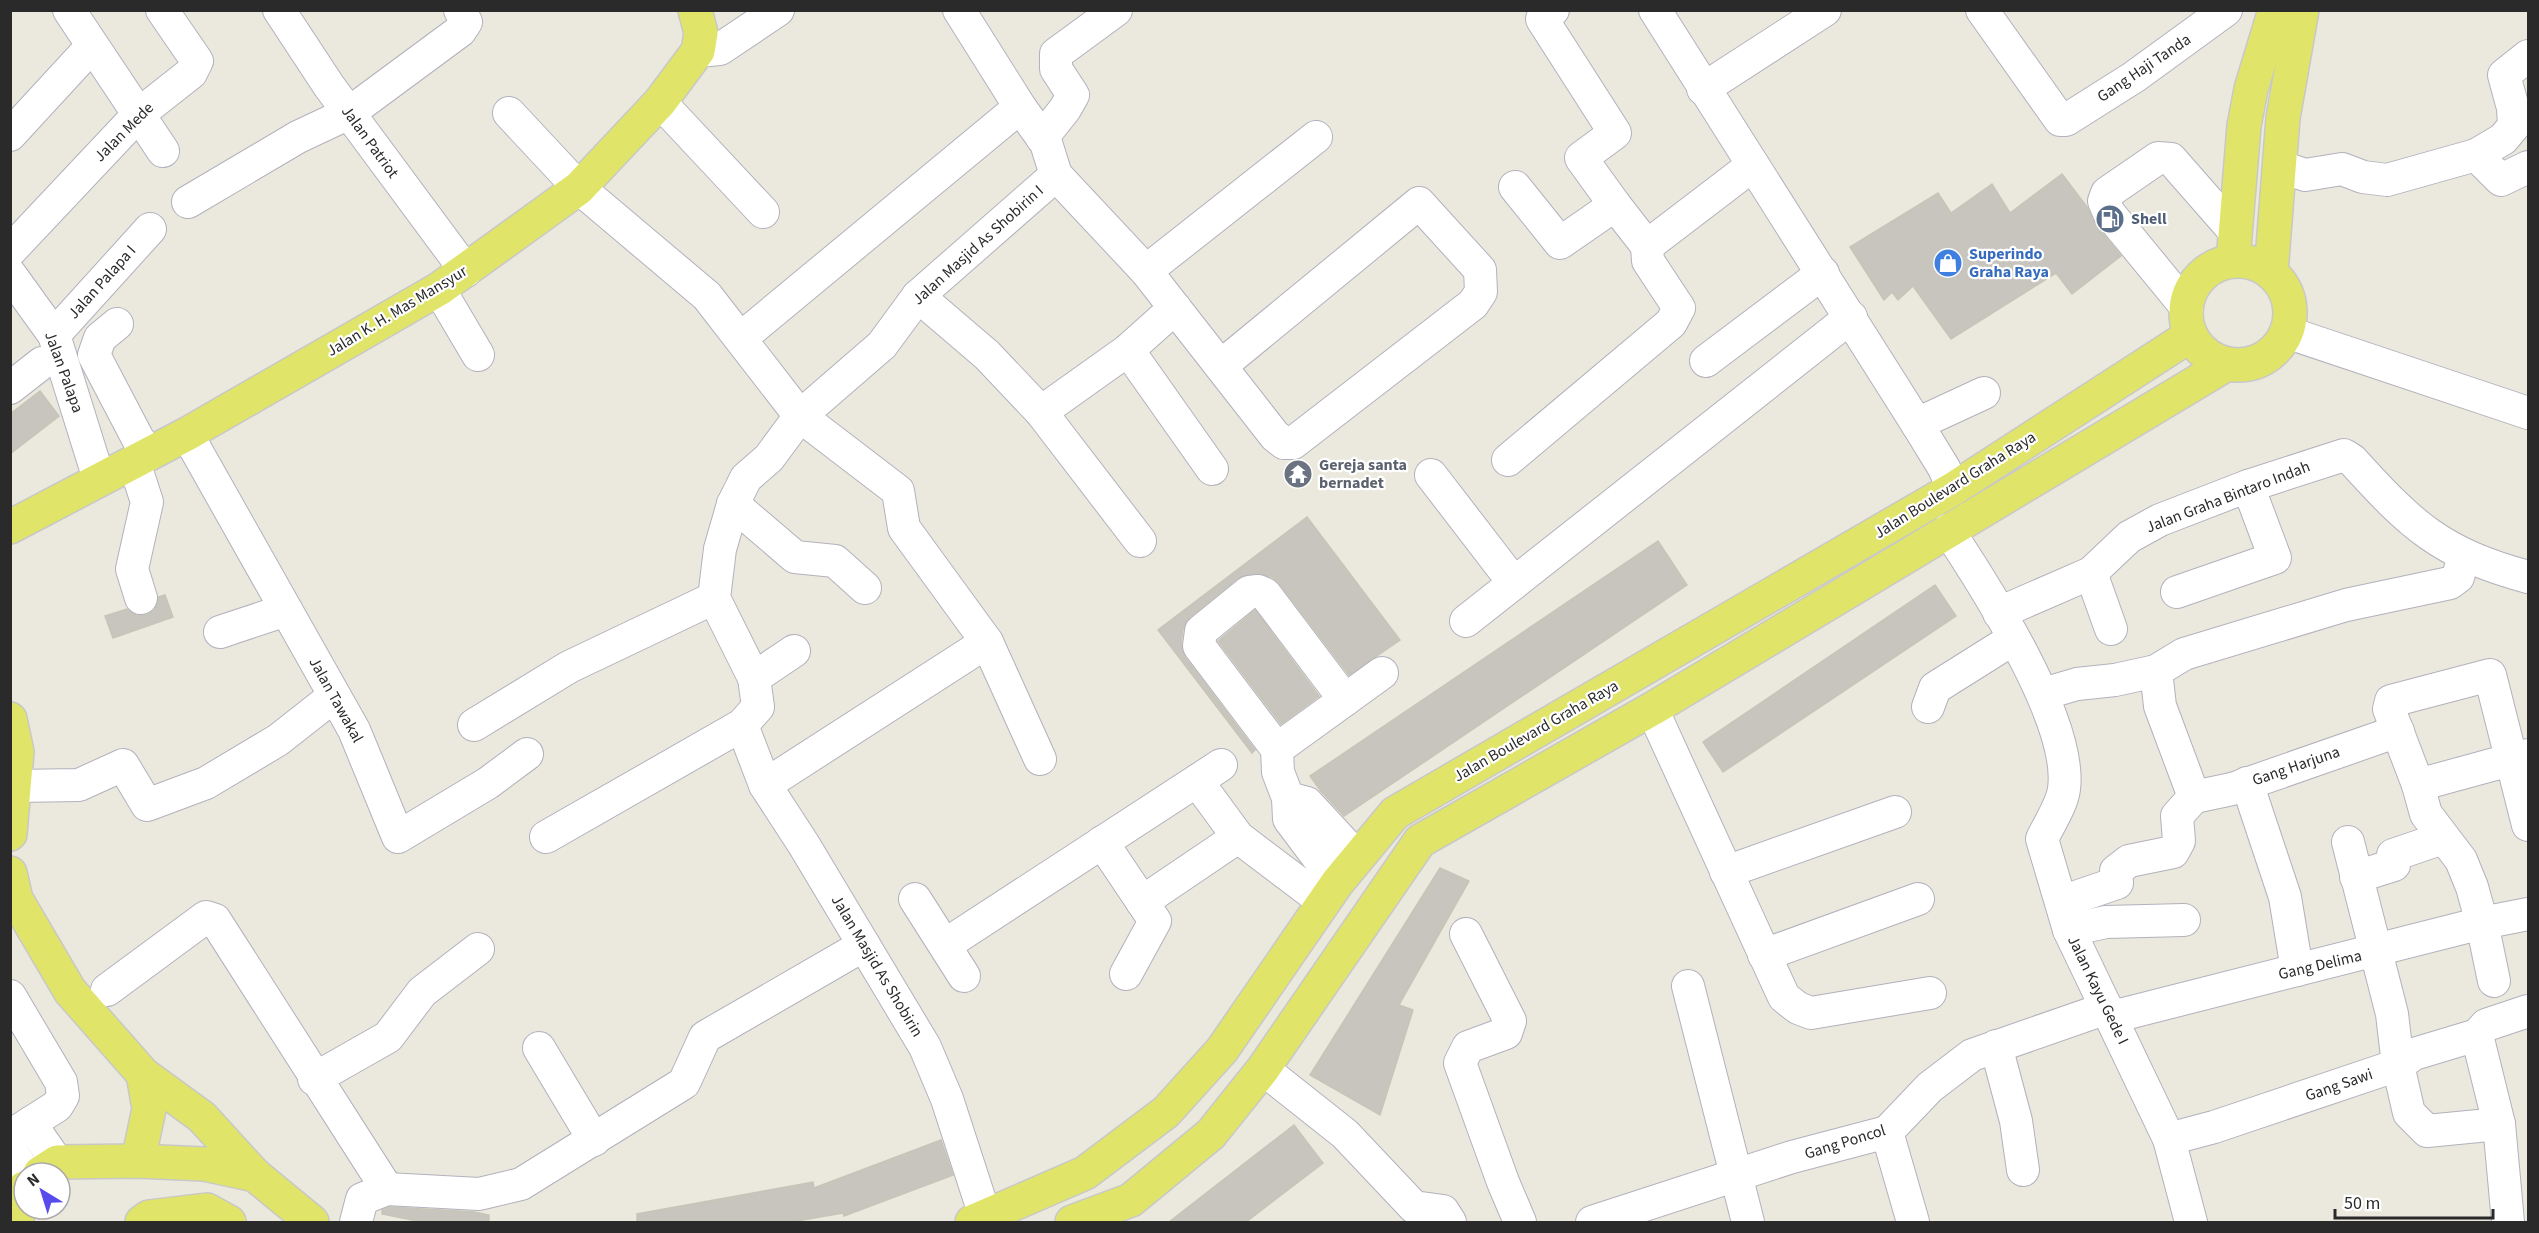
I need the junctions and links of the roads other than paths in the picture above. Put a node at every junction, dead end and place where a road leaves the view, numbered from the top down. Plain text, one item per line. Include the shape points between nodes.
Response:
1 (69, 10) edge
2 (162, 10) edge
3 (279, 10) edge
4 (460, 10) edge
5 (694, 10) edge
6 (777, 10) edge
7 (959, 10) edge
8 (1116, 10) edge
9 (1553, 10) edge
10 (1655, 10) edge
11 (1826, 10) edge
12 (1982, 10) edge
13 (2226, 10) edge
14 (2275, 10) edge
15 (2302, 10) edge
16 (92, 46) junction
17 (698, 51) junction
18 (2278, 56) junction
19 (2529, 56) edge
20 (1704, 89) junction
21 (660, 102) junction
22 (1020, 107) junction
23 (349, 113) junction
24 (509, 113) dead end
25 (139, 114) junction
26 (10, 135) edge
27 (1316, 137) dead end
28 (2522, 137) edge
29 (1042, 138) junction
30 (163, 152) dead end
31 (2476, 155) junction
32 (1753, 165) junction
33 (2279, 166) junction
34 (2529, 167) edge
35 (1056, 175) junction
36 (1515, 187) dead end
37 (579, 188) junction
38 (188, 202) dead end
39 (1615, 205) junction
40 (763, 212) dead end
41 (150, 229) dead end
42 (1647, 246) junction
43 (2234, 247) junction
44 (10, 251) edge
45 (1146, 271) junction
46 (1823, 273) junction
47 (2271, 273) junction
48 (10, 274) edge
49 (453, 280) junction
50 (918, 296) junction
51 (1174, 308) junction
52 (1851, 317) junction
53 (2189, 322) junction
54 (117, 324) dead end
55 (2286, 332) junction
56 (741, 338) junction
57 (48, 349) junction
58 (1128, 350) junction
59 (478, 355) dead end
60 (1706, 361) dead end
61 (2227, 364) junction
62 (1222, 365) junction
63 (10, 388) edge
64 (1984, 393) dead end
65 (1041, 412) junction
66 (2529, 413) edge
67 (800, 416) junction
68 (1917, 424) junction
69 (186, 434) junction
70 (142, 458) junction
71 (1508, 460) dead end
72 (1212, 469) dead end
73 (1431, 475) dead end
74 (99, 479) junction
75 (2248, 486) junction
76 (1953, 489) junction
77 (733, 504) junction
78 (10, 526) edge
79 (1948, 530) junction
80 (1140, 541) dead end
81 (2464, 556) junction
82 (2091, 573) junction
83 (2529, 577) edge
84 (1514, 584) junction
85 (865, 588) dead end
86 (2177, 592) dead end
87 (141, 598) dead end
88 (714, 598) junction
89 (286, 610) junction
90 (1466, 621) dead end
91 (2006, 626) junction
92 (2111, 629) dead end
93 (220, 632) dead end
94 (987, 642) junction
95 (794, 651) dead end
96 (2156, 671) junction
97 (1382, 673) dead end
98 (754, 678) junction
99 (2043, 694) junction
100 (334, 696) junction
101 (1345, 700) junction
102 (1928, 707) dead end
103 (1652, 709) junction
104 (10, 719) edge
105 (474, 725) dead end
106 (742, 725) junction
107 (2398, 731) junction
108 (1277, 749) junction
109 (527, 754) dead end
110 (2519, 757) edge
111 (1040, 759) dead end
112 (2247, 783) junction
113 (765, 785) junction
114 (2418, 785) junction
115 (15, 786) junction
116 (2194, 796) junction
117 (1295, 807) junction
118 (2526, 807) edge
119 (1895, 812) dead end
120 (1395, 813) junction
121 (11, 826) edge
122 (546, 837) dead end
123 (1238, 837) junction
124 (2443, 838) junction
125 (1420, 841) junction
126 (1102, 843) junction
127 (2348, 843) dead end
128 (1357, 857) junction
129 (1726, 872) junction
130 (10, 873) edge
131 (2356, 877) junction
132 (1331, 893) junction
133 (915, 899) dead end
134 (1918, 899) dead end
135 (1142, 902) junction
136 (2065, 916) junction
137 (2184, 920) dead end
138 (2527, 920) edge
139 (2482, 923) junction
140 (1466, 934) dead end
141 (864, 945) junction
142 (945, 945) junction
143 (478, 949) dead end
144 (2375, 952) junction
145 (1764, 955) junction
146 (2297, 970) junction
147 (1126, 974) dead end
148 (964, 976) dead end
149 (2494, 981) dead end
150 (1688, 986) dead end
151 (107, 990) dead end
152 (1930, 993) dead end
153 (10, 996) edge
154 (2529, 1011) edge
155 (2110, 1012) junction
156 (2477, 1035) junction
157 (1996, 1046) junction
158 (538, 1048) dead end
159 (2398, 1065) junction
160 (1263, 1069) junction
161 (143, 1074) junction
162 (314, 1079) junction
163 (2499, 1124) junction
164 (20, 1130) edge
165 (1887, 1132) junction
166 (2169, 1139) junction
167 (594, 1140) junction
168 (43, 1161) edge
169 (138, 1161) junction
170 (72, 1166) edge
171 (2023, 1170) dead end
172 (255, 1175) junction
173 (1736, 1177) junction
174 (387, 1189) junction
175 (979, 1221) edge
176 (142, 1222) edge
177 (229, 1222) edge
178 (312, 1222) edge
179 (356, 1222) edge
180 (1072, 1222) edge
181 (1450, 1222) edge
182 (1520, 1222) edge
183 (1593, 1222) edge
184 (1748, 1222) edge
185 (1913, 1222) edge
186 (2191, 1222) edge
187 (2508, 1222) edge

1 - 16 street
2 - 25 street, Jalan Mede via 197,61 191,74
3 - 23 street, Jalan Patriot
4 - 23 street via 466,22 460,31
5 - 17 main road via 701,33
6 - 17 street via 720,49
7 - 22 street
8 - 29 street via 1056,54 1056,69 1073,95
9 - 39 street via 1542,19 1615,133 1581,158
10 - 20 street
11 - 20 street
12 - 13 street, Gang Haji Tanda via 2060,120 2066,120 2134,77
14 - 18 main road
15 - 18 main road
16 - 25 street
16 - 26 street
17 - 21 main road, Jalan K. H. Mas Mansyur
18 - 33 main road via 2283,118
18 - 43 main road via 2251,89 2244,126
19 - 28 street via 2504,75
20 - 32 street
21 - 37 main road, Jalan K. H. Mas Mansyur
21 - 40 street
22 - 29 street
22 - 56 street
23 - 38 street via 298,137
23 - 49 street, Jalan Patriot
24 - 37 street
25 - 30 street
25 - 44 street, Jalan Mede
27 - 45 street
28 - 31 street via 2503,139
29 - 35 street
31 - 33 street via 2387,180 2342,169 2305,175
31 - 34 street via 2501,180
32 - 42 street
32 - 46 street
33 - 47 main road
35 - 45 street
35 - 50 street, Jalan Masjid As Shobirin I
36 - 39 street via 1560,243
37 - 49 main road, Jalan K. H. Mas Mansyur
37 - 56 street via 707,296
39 - 42 street
41 - 57 street, Jalan Palapa I
42 - 71 street via 1648,261 1679,308 1671,323
43 - 47 main road
43 - 53 main road via 2190,294
43 - 53 street via 2170,159 2158,158 2107,193 2104,201 2109,213
45 - 51 street
46 - 52 street
46 - 60 street
47 - 55 main road via 2288,300
48 - 57 street, Jalan Palapa
49 - 59 street, Jalan Patriot
49 - 69 main road, Jalan K. H. Mas Mansyur
50 - 65 street via 987,355
50 - 67 street, Jalan Masjid As Shobirin I via 882,345
51 - 58 street
51 - 62 street
52 - 68 street
52 - 84 street
53 - 61 main road via 2205,354
53 - 76 main road, Jalan Boulevard Graha Raya
54 - 70 street via 100,339 94,355 138,439
55 - 61 main road via 2269,355 2241,365
55 - 66 street
56 - 67 street
57 - 63 street, Jalan Palapa I
57 - 74 street, Jalan Palapa
58 - 65 street
58 - 72 street
61 - 79 main road, Jalan Boulevard Graha Raya
62 - 62 street via 1275,436 1293,444 1473,304 1481,292 1480,270 1419,203
64 - 68 street
65 - 80 street
67 - 77 street via 769,458 746,478
67 - 94 street via 898,491 904,528
68 - 76 street
69 - 70 main road, Jalan K. H. Mas Mansyur
69 - 89 street, Jalan Tawakal
70 - 74 main road, Jalan K. H. Mas Mansyur
70 - 87 street via 147,502 132,569
73 - 84 street
74 - 78 main road, Jalan K. H. Mas Mansyur
75 - 81 street, Jalan Graha Bintaro Indah via 2348,456 2398,510 2428,535
75 - 82 street, Jalan Graha Bintaro Indah via 2160,520 2129,537
75 - 86 street via 2275,558
76 - 120 main road, Jalan Boulevard Graha Raya
77 - 85 street via 795,557 835,561
77 - 88 street via 720,549
79 - 91 street, Jalan Kayu Gede I
79 - 103 main road, Jalan Boulevard Graha Raya
81 - 83 street
81 - 96 street via 2458,577 2450,583 2346,605 2184,654
82 - 91 street, Jalan Graha Bintaro Indah
82 - 92 street
84 - 90 street
88 - 98 street
88 - 105 street via 568,667
89 - 93 street
89 - 100 street, Jalan Tawakal
91 - 99 street, Jalan Kayu Gede I
91 - 102 street, Jalan Graha Bintaro Indah via 1935,688
94 - 111 street
94 - 113 street
95 - 98 street
96 - 99 street via 2077,684
96 - 116 street via 2160,706
97 - 101 street
98 - 106 street via 758,707
99 - 136 street, Jalan Kayu Gede I via 2062,759 2064,789 2042,839
100 - 109 street, Jalan Tawakal via 354,730 398,837 488,783
100 - 115 street via 278,740 207,783 147,805 123,765 79,785
101 - 108 street
101 - 108 street via 1265,594 1249,592 1201,631 1199,646
103 - 125 main road, Jalan Boulevard Graha Raya
103 - 129 street
104 - 115 main road via 17,752
106 - 113 street, Jalan Masjid As Shobirin
106 - 122 street
107 - 110 street via 2389,709 2391,701 2490,675
107 - 112 street, Gang Harjuna
107 - 114 street
108 - 117 street via 1278,772
110 - 114 street
110 - 118 street
112 - 116 street, Gang Harjuna
112 - 146 street via 2285,897
113 - 141 street, Jalan Masjid As Shobirin
114 - 124 street via 2426,814
115 - 121 main road
116 - 136 street via 2176,816 2179,841 2173,852 2129,861 2116,871 2118,883
117 - 128 street
117 - 132 street
119 - 129 street
120 - 125 main road
120 - 128 main road, Jalan Boulevard Graha Raya
123 - 126 street via 1209,773
123 - 132 street
123 - 135 street
124 - 131 street via 2392,855 2394,865
124 - 139 street via 2461,860
125 - 160 main road, Jalan Boulevard Graha Raya
126 - 135 street
126 - 142 street
127 - 131 street
128 - 132 main road, Jalan Boulevard Graha Raya
129 - 145 street
130 - 161 main road via 16,899 70,991
131 - 144 street
132 - 175 main road, Jalan Boulevard Graha Raya via 1222,1050 1166,1112 1085,1173
133 - 142 street
134 - 145 street
135 - 147 street via 1155,921
136 - 137 street via 2106,922
136 - 155 street, Jalan Kayu Gede I via 2094,987
138 - 139 street, Gang Delima
139 - 144 street, Gang Delima
139 - 149 street
140 - 182 street via 1510,1020 1506,1033 1468,1047 1460,1063
141 - 167 street via 705,1037 684,1083
141 - 175 street, Jalan Masjid As Shobirin via 926,1047 947,1099
142 - 148 street
143 - 162 street via 422,992 388,1037
144 - 146 street, Gang Delima
144 - 159 street via 2392,1014
145 - 152 street via 1784,997 1811,1013
146 - 155 street, Gang Delima
150 - 173 street
151 - 162 street via 206,916 215,920
153 - 164 street via 61,1083 63,1096 57,1106
154 - 156 street, Gang Sawi via 2486,1025
155 - 157 street, Gang Poncol
155 - 166 street, Jalan Kayu Gede I
156 - 159 street, Gang Sawi via 2414,1054
156 - 163 street
157 - 165 street, Gang Poncol via 1972,1055 1930,1087
157 - 171 street via 2016,1121
158 - 167 street
159 - 163 street via 2409,1113 2427,1131
159 - 166 street, Gang Sawi
160 - 180 main road, Jalan Boulevard Graha Raya via 1210,1134 1131,1200
160 - 181 street via 1355,1143 1414,1207 1443,1211
161 - 169 main road via 149,1109
161 - 172 main road via 202,1117
162 - 174 street
163 - 187 street
164 - 168 street
165 - 173 street, Gang Poncol
165 - 185 street
166 - 186 street, Jalan Kayu Gede I
167 - 174 street via 521,1184 478,1194
169 - 170 main road
169 - 172 main road via 204,1164
172 - 178 main road
173 - 183 street, Gang Poncol
173 - 184 street
174 - 179 street via 362,1199
176 - 177 main road via 149,1217 207,1210

